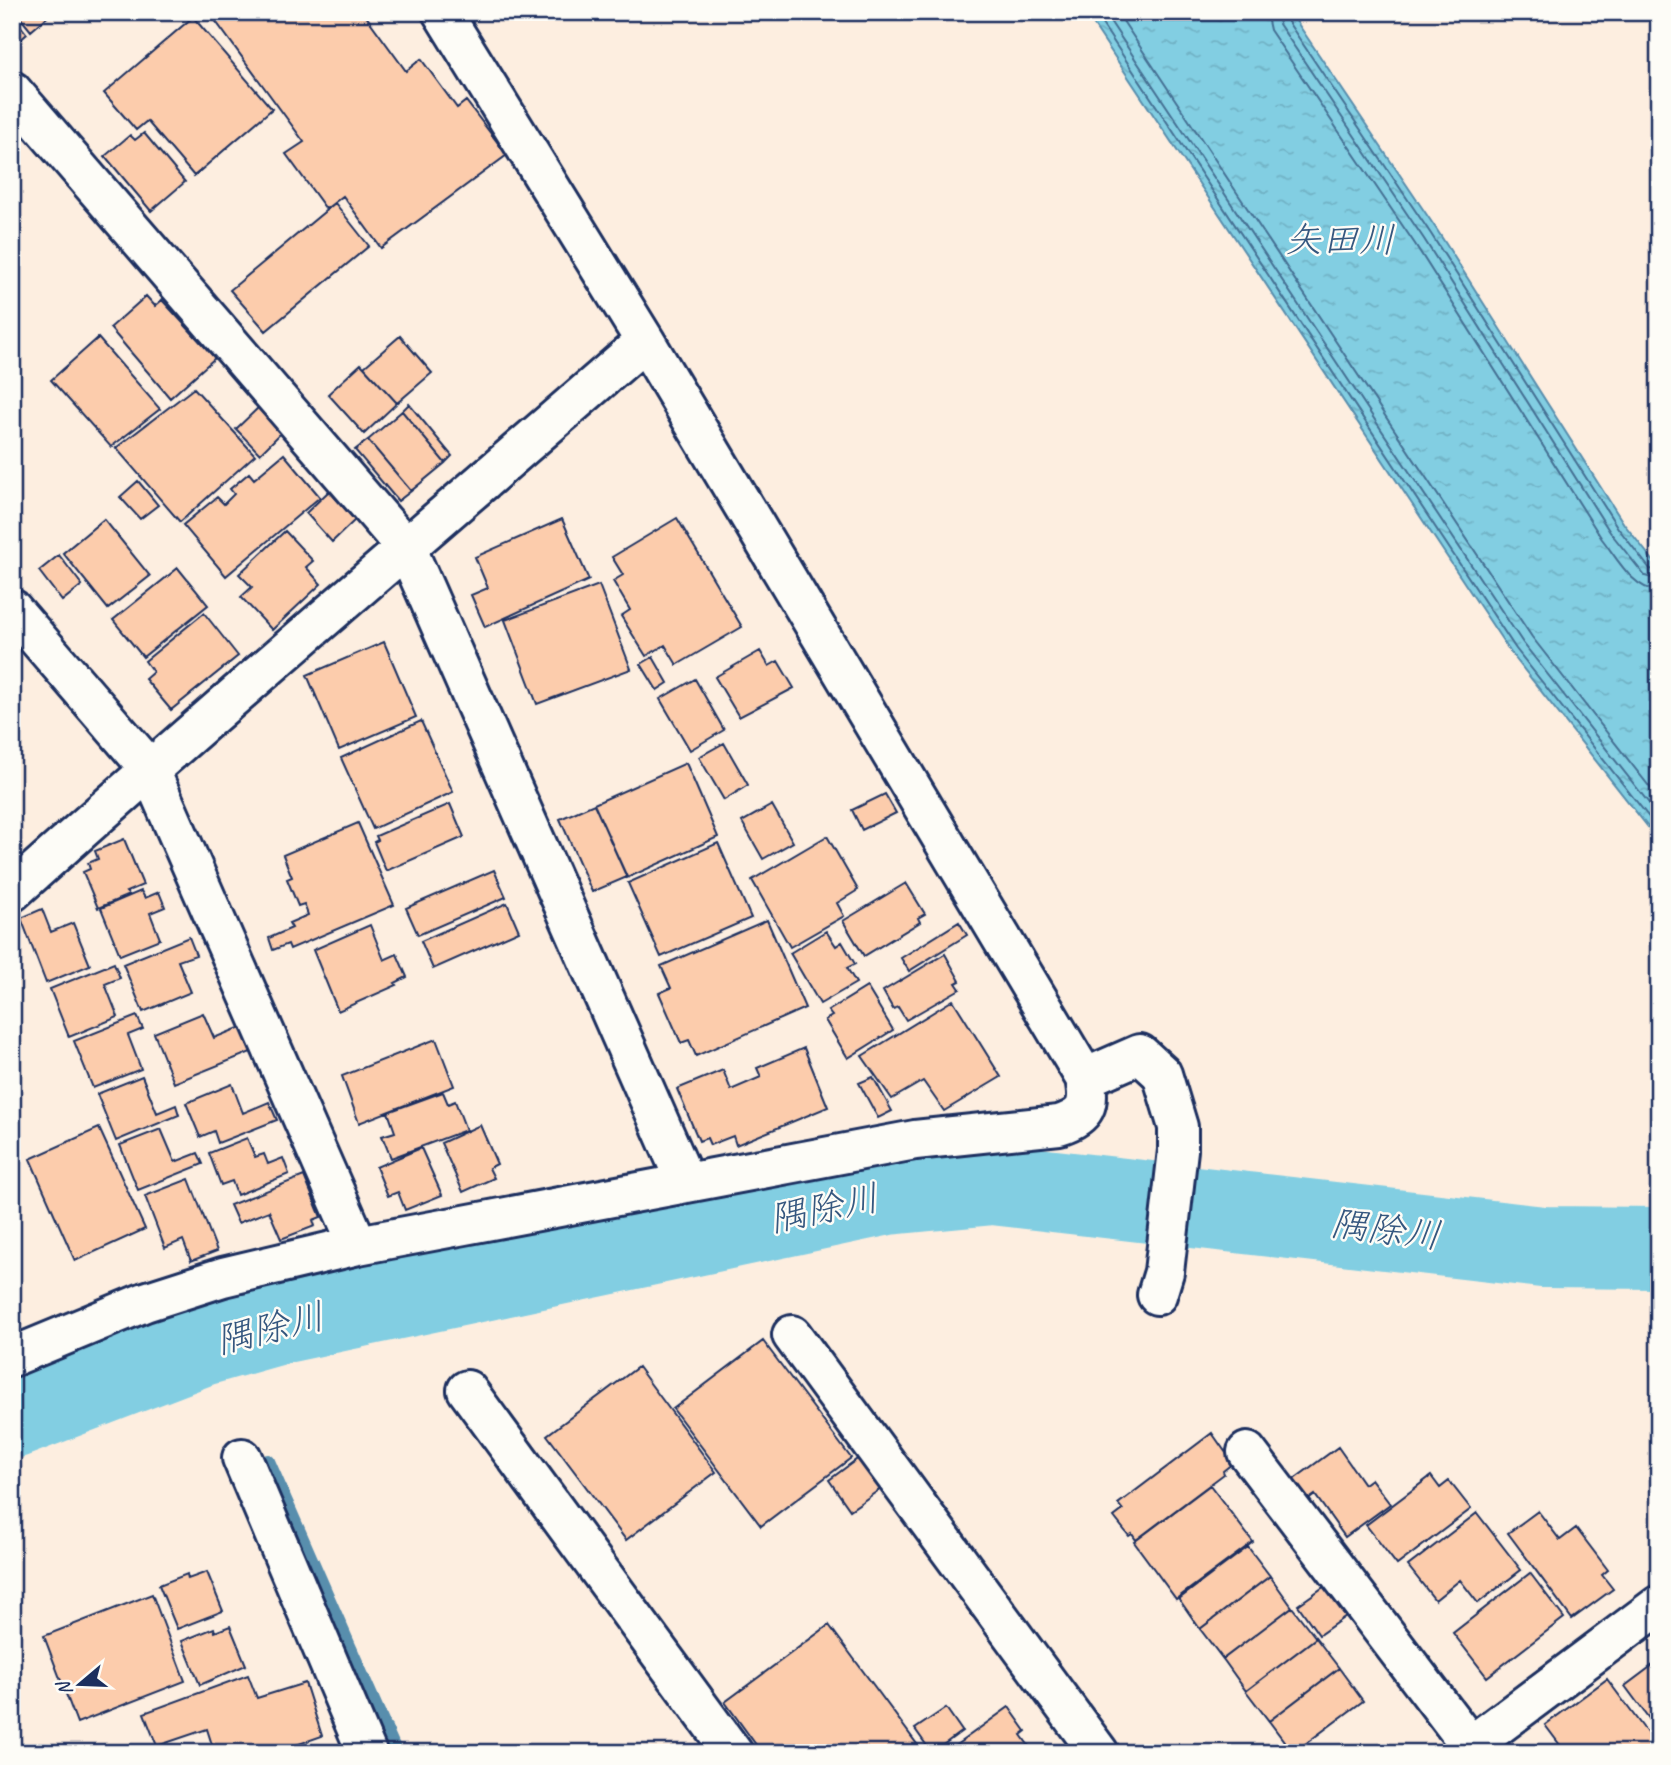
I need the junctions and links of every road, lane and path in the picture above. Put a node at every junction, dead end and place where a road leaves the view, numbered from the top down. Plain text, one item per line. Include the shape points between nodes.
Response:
1 (442, 12) edge
2 (12, 91) edge
3 (645, 341) junction
4 (407, 549) junction
5 (12, 609) edge
6 (149, 768) junction
7 (12, 892) edge
8 (1085, 1078) junction
9 (686, 1183) junction
10 (358, 1245) junction
11 (1160, 1284) dead end
12 (792, 1335) dead end
13 (12, 1357) edge
14 (467, 1390) dead end
15 (1247, 1452) dead end
16 (242, 1458) dead end
17 (1659, 1605) edge
18 (1469, 1750) edge
19 (367, 1753) edge
20 (733, 1753) edge
21 (1100, 1753) edge

1 - 3 street
2 - 4 street
3 - 4 street
3 - 8 street
4 - 6 street
4 - 9 street
5 - 6 street
6 - 7 street
6 - 10 street
8 - 9 street via 1085,1109 1074,1120 1059,1125 915,1140
8 - 11 street via 1140,1054 1162,1074 1177,1120 1178,1150
9 - 10 street
10 - 13 street via 223,1277
12 - 21 street
14 - 20 street
15 - 18 street
16 - 19 street
17 - 18 street

